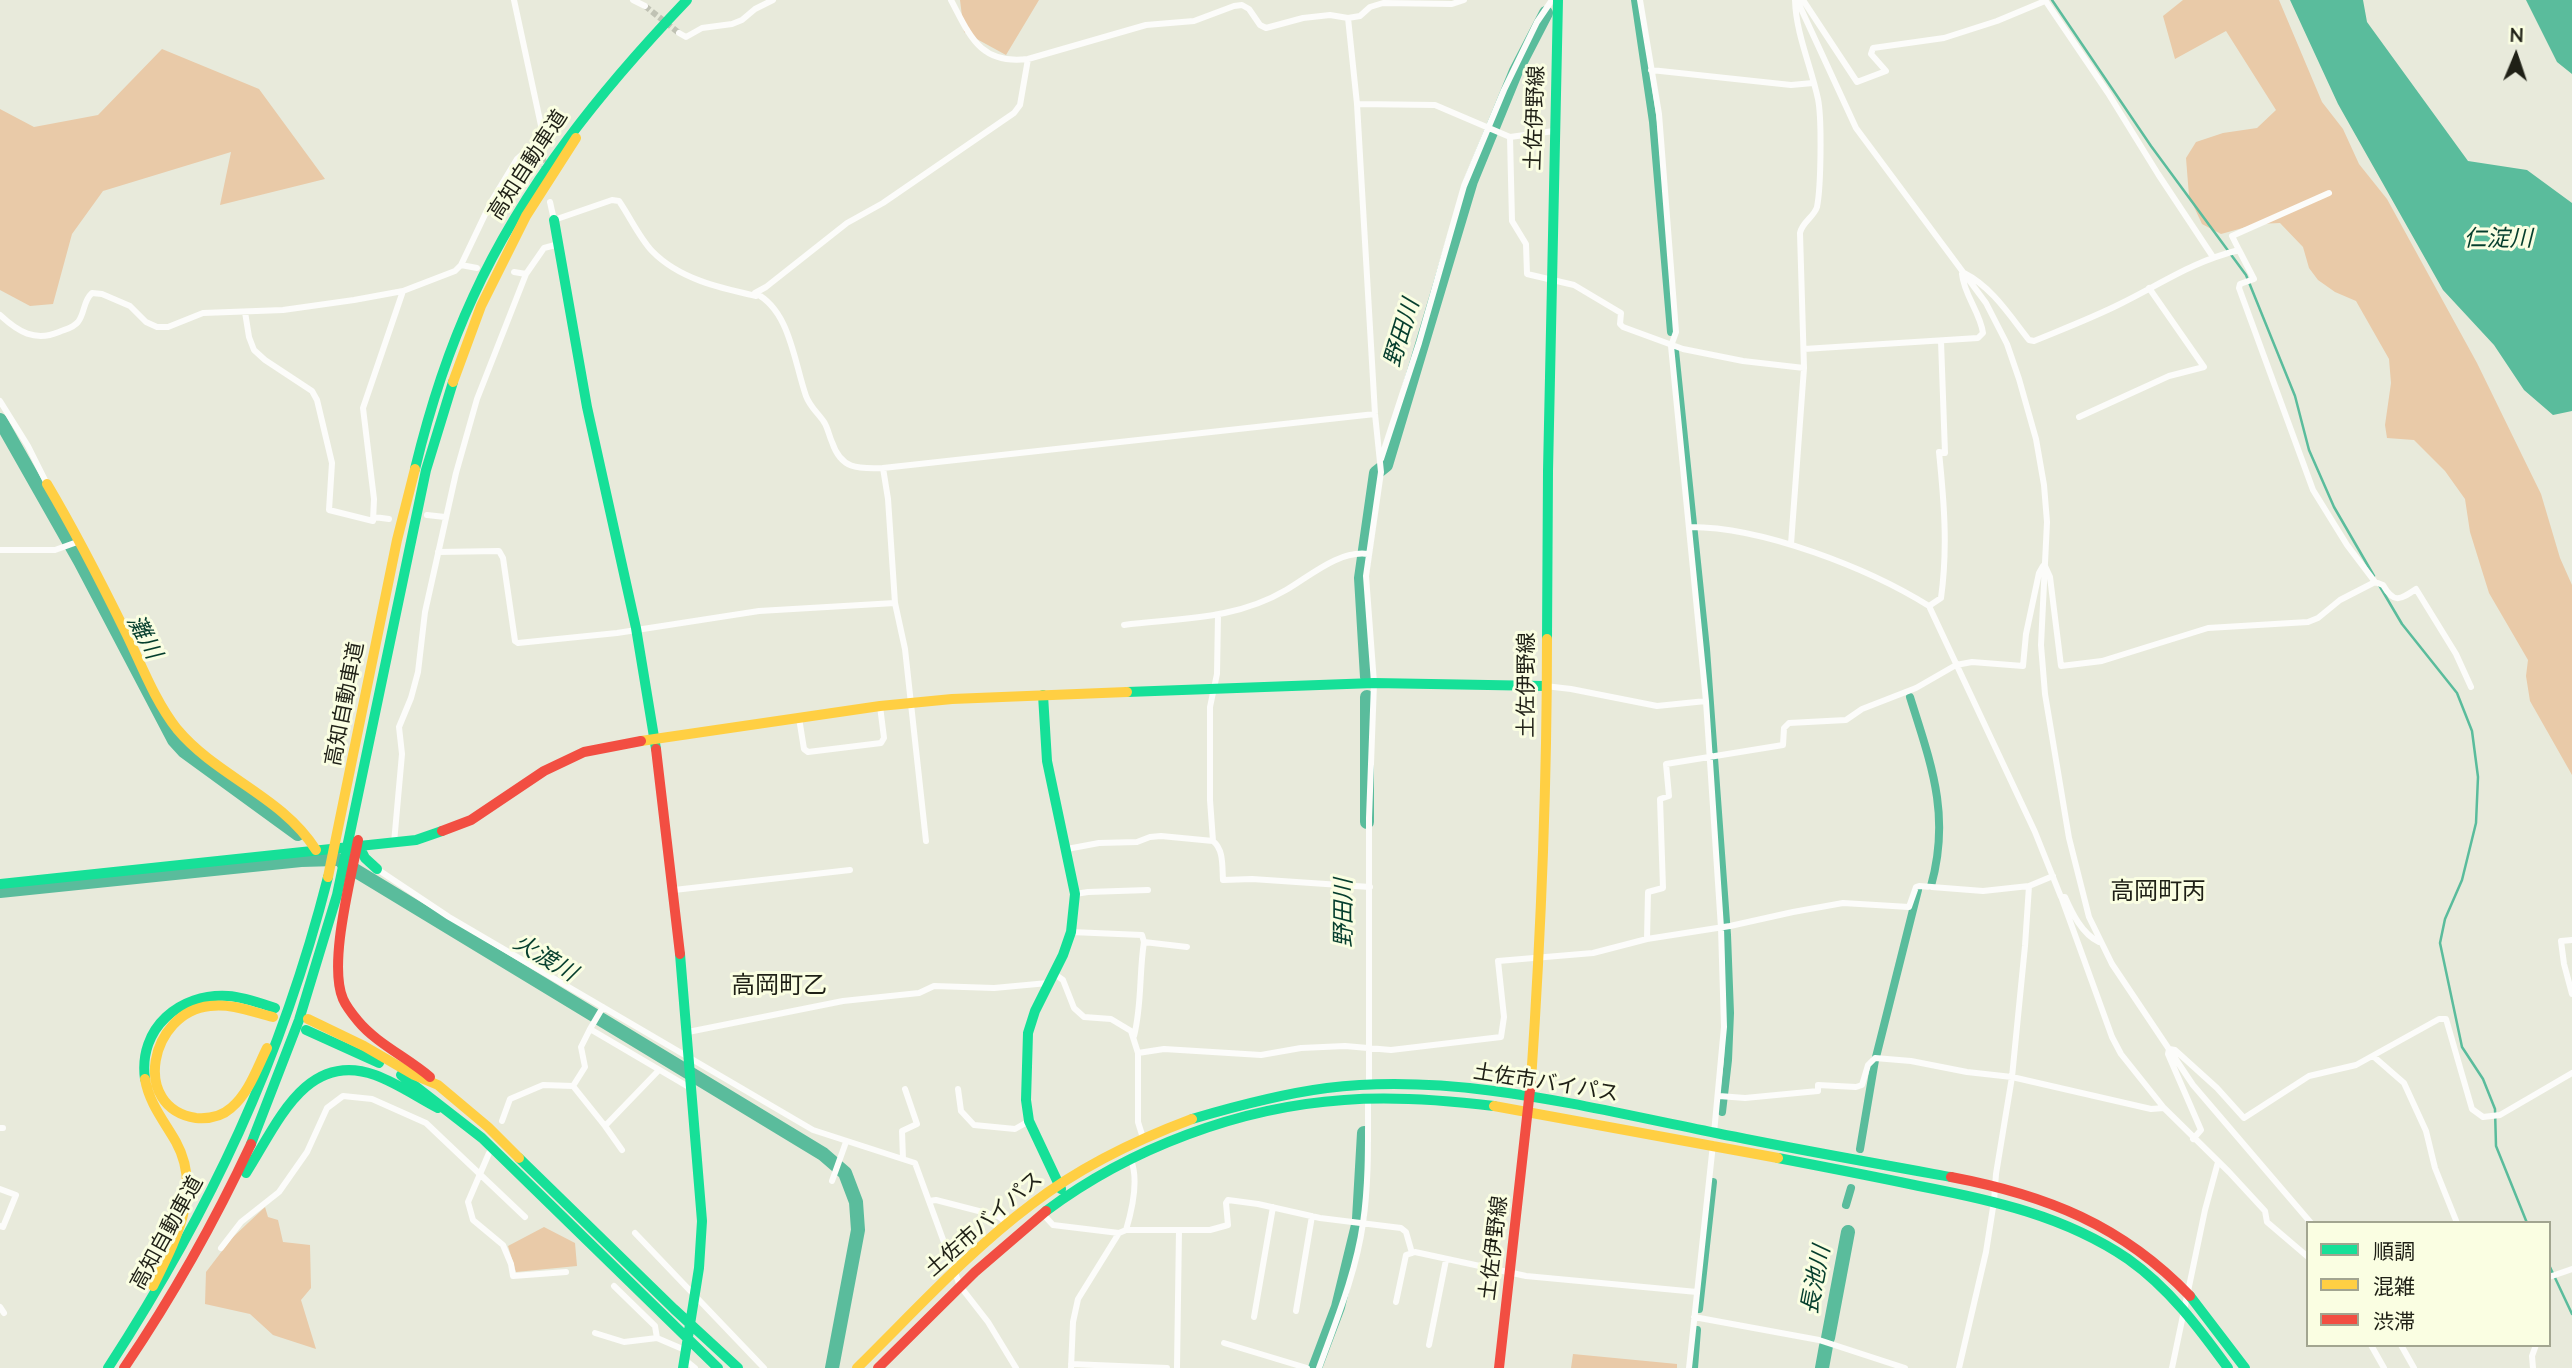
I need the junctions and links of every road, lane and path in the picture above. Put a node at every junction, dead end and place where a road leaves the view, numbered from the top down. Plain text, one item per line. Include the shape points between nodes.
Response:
1 (514, 0) edge
2 (633, 0) edge
3 (687, 0) edge
4 (773, 0) edge
5 (951, 0) edge
6 (1464, 0) edge
7 (1552, 0) edge
8 (1558, 0) edge
9 (1640, 0) edge
10 (1796, 0) edge
11 (1803, 0) edge
12 (2045, 0) edge
13 (645, 6) dead end
14 (1348, 18) junction
15 (679, 33) dead end
16 (631, 57) junction
17 (1028, 59) junction
18 (1651, 70) junction
19 (1814, 83) junction
20 (1357, 104) junction
21 (1488, 126) junction
22 (1553, 131) junction
23 (1510, 137) junction
24 (541, 138) junction
25 (541, 148) tunnel mouth
26 (2329, 193) dead end
27 (551, 202) dead end
28 (554, 220) junction
29 (559, 244) junction
30 (2237, 251) junction
31 (2213, 257) junction
32 (461, 265) junction
33 (477, 268) dead end
34 (514, 272) dead end
35 (1962, 272) junction
36 (526, 274) junction
37 (1551, 279) junction
38 (2149, 288) junction
39 (403, 291) junction
40 (764, 298) junction
41 (245, 312) junction
42 (0, 316) edge
43 (1941, 341) junction
44 (1671, 346) junction
45 (1804, 349) junction
46 (1804, 368) junction
47 (0, 401) edge
48 (1375, 414) junction
49 (2079, 417) dead end
50 (1381, 466) junction
51 (883, 468) junction
52 (47, 484) joint
53 (427, 515) dead end
54 (374, 517) junction
55 (445, 517) junction
56 (389, 519) dead end
57 (1694, 527) junction
58 (80, 541) junction
59 (1791, 544) junction
60 (0, 550) edge
61 (438, 552) junction
62 (1368, 554) junction
63 (2045, 565) junction
64 (2375, 583) junction
65 (895, 603) junction
66 (1930, 606) junction
67 (1218, 615) junction
68 (1124, 625) dead end
69 (636, 628) junction
70 (1956, 665) junction
71 (1374, 683) junction
72 (1545, 686) junction
73 (2472, 687) dead end
74 (1213, 689) junction
75 (1043, 695) junction
76 (1706, 701) junction
77 (910, 703) junction
78 (880, 706) junction
79 (799, 718) junction
80 (655, 738) junction
81 (1712, 757) junction
82 (356, 829) junction
83 (926, 841) dead end
84 (1213, 841) junction
85 (394, 843) junction
86 (359, 846) junction
87 (1067, 849) junction
88 (316, 850) junction
89 (377, 869) joint
90 (850, 870) dead end
91 (2053, 876) junction
92 (0, 884) edge
93 (2029, 886) junction
94 (1368, 887) junction
95 (674, 890) junction
96 (1148, 890) dead end
97 (1075, 894) junction
98 (2061, 897) junction
99 (1724, 927) junction
100 (1071, 932) junction
101 (1647, 939) junction
102 (2572, 940) edge
103 (1144, 942) junction
104 (2099, 942) junction
105 (1187, 947) dead end
106 (1539, 957) junction
107 (1051, 978) junction
108 (2572, 994) edge
109 (290, 1002) junction
110 (602, 1009) junction
111 (591, 1027) junction
112 (688, 1032) junction
113 (1133, 1038) junction
114 (1369, 1049) junction
115 (2169, 1049) junction
116 (1138, 1053) junction
117 (2373, 1056) junction
118 (690, 1059) junction
119 (659, 1070) junction
120 (2572, 1073) edge
121 (2012, 1077) junction
122 (438, 1085) junction
123 (1368, 1085) junction
124 (573, 1086) junction
125 (692, 1086) junction
126 (958, 1088) dead end
127 (905, 1089) dead end
128 (1530, 1096) junction
129 (1723, 1096) junction
130 (1368, 1098) junction
131 (2164, 1108) junction
132 (1528, 1111) junction
133 (448, 1112) junction
134 (502, 1121) dead end
135 (1029, 1121) junction
136 (605, 1126) junction
137 (1714, 1132) junction
138 (1143, 1138) junction
139 (2193, 1139) junction
140 (846, 1142) junction
141 (1713, 1145) junction
142 (622, 1150) dead end
143 (489, 1153) dead end
144 (903, 1159) junction
145 (1131, 1160) junction
146 (2218, 1161) junction
147 (480, 1176) junction
148 (832, 1181) dead end
149 (1059, 1185) junction
150 (1994, 1187) junction
151 (0, 1189) edge
152 (228, 1198) junction
153 (1067, 1198) junction
154 (1994, 1200) junction
155 (929, 1201) junction
156 (1273, 1207) junction
157 (1043, 1214) junction
158 (1312, 1216) junction
159 (525, 1217) dead end
160 (2309, 1221) edge
161 (2457, 1221) edge
162 (1363, 1223) junction
163 (1008, 1224) junction
164 (0, 1226) edge
165 (1180, 1230) junction
166 (1123, 1232) junction
167 (635, 1233) dead end
168 (221, 1248) dead end
169 (1412, 1253) junction
170 (2306, 1255) edge
171 (1446, 1260) junction
172 (2572, 1269) edge
173 (566, 1272) dead end
174 (953, 1273) junction
175 (1510, 1273) junction
176 (2551, 1277) edge
177 (614, 1286) dead end
178 (960, 1286) junction
179 (1697, 1292) junction
180 (694, 1294) junction
181 (2189, 1294) junction
182 (1396, 1302) dead end
183 (2185, 1309) junction
184 (1296, 1311) dead end
185 (1254, 1317) dead end
186 (1694, 1317) junction
187 (595, 1333) dead end
188 (657, 1338) junction
189 (1224, 1343) dead end
190 (1429, 1345) dead end
191 (2372, 1347) edge
192 (2402, 1347) edge
193 (2535, 1347) edge
194 (684, 1359) edge
195 (1071, 1366) edge
196 (107, 1368) edge
197 (124, 1368) edge
198 (695, 1368) edge
199 (718, 1368) edge
200 (738, 1368) edge
201 (764, 1368) edge
202 (857, 1368) edge
203 (878, 1368) edge
204 (1016, 1368) edge
205 (1167, 1368) edge
206 (1177, 1368) edge
207 (1307, 1368) edge
208 (1319, 1368) edge
209 (1499, 1368) edge
210 (1689, 1368) edge
211 (1905, 1368) edge
212 (1959, 1368) edge
213 (2172, 1368) edge
214 (2228, 1368) edge
215 (2245, 1368) edge
216 (2384, 1368) edge
217 (2414, 1368) edge
218 (2533, 1368) edge

1 - 24 street
2 - 13 street
3 - 16 main road, 高知自動車道
4 - 15 street via 732,24 702,28 686,37
5 - 17 street via 983,51 1001,60
6 - 14 street via 1452,4 1383,3
7 - 21 street
8 - 22 main road, 土佐伊野線
9 - 18 street
10 - 19 street
10 - 35 street via 1856,128
11 - 12 street via 1857,82 1886,71 1871,54 1873,48 1944,38
12 - 31 street
14 - 17 street via 1330,15 1266,28 1249,9 1234,6 1194,21 1146,25
14 - 20 street
16 - 82 main road, 高知自動車道 via 526,216 481,306 451,386 426,470
16 - 109 main road, 高知自動車道 via 575,125 519,208 469,303 440,381 393,556 340,827 311,942
17 - 40 street via 1020,105 1014,113 847,223 755,293
18 - 19 street via 1791,85
18 - 44 street via 1659,114 1676,332
19 - 45 street via 1820,112 1817,208 1800,233
20 - 21 street via 1427,103
20 - 48 street
21 - 23 street
21 - 50 street via 1464,186
22 - 23 street
22 - 37 main road, 土佐伊野線
23 - 37 street via 1512,221 1526,244 1525,272
24 - 25 street
24 - 32 street via 517,159
26 - 30 street via 2232,236
27 - 28 street
28 - 29 main road
28 - 40 street via 619,201 651,250 685,275
29 - 36 street via 541,251
29 - 69 main road via 600,472
30 - 31 street
30 - 64 street via 2254,279 2239,288 2246,311 2313,490
31 - 38 street
32 - 33 street
32 - 39 street
34 - 36 street
35 - 38 street via 1977,279 2034,341
35 - 43 street via 1983,333 1978,338
35 - 63 street via 1986,303 2007,344 2036,439 2047,522
36 - 55 street via 477,399
37 - 44 street via 1574,285 1614,307 1621,313 1623,327
37 - 72 main road, 土佐伊野線
38 - 49 street via 2204,367 2169,376
39 - 41 street
39 - 54 street via 363,408
40 - 51 street via 782,325 806,396 825,423 838,458 851,466
41 - 42 street via 203,313 157,327 130,306 92,293 75,326 46,337 28,335
41 - 54 street via 254,350 312,391 317,400 332,463 329,510 373,521
43 - 45 street
43 - 66 street via 1945,453 1939,452 1946,522 1945,575 1941,598
44 - 46 street
44 - 57 street via 1680,455
45 - 46 street
46 - 59 street
47 - 52 street
48 - 50 street
48 - 51 street
50 - 62 street
51 - 65 street
52 - 58 main road
53 - 55 street
54 - 56 street
55 - 61 street
57 - 59 street
57 - 76 street
58 - 60 street via 55,550
58 - 88 main road via 174,725 214,765 293,819
59 - 66 street
61 - 69 street via 499,551 518,643
61 - 85 street via 418,672 398,727 402,754
62 - 67 street via 1327,565 1278,594
62 - 71 street
63 - 64 street via 2062,666 2102,661 2208,628 2308,622
63 - 70 street via 2039,573 2023,666
63 - 104 street via 2041,645 2056,767 2077,873
64 - 73 street via 2395,599 2416,589
65 - 69 street via 759,611
65 - 77 street via 902,624
66 - 70 street
67 - 68 street
67 - 74 street
69 - 80 main road
70 - 81 street via 1846,720 1789,723 1784,728 1783,745
70 - 91 street
71 - 72 main road
71 - 74 main road
71 - 94 street
72 - 76 street via 1657,706
72 - 106 main road, 土佐伊野線 via 1547,761
74 - 75 main road
74 - 84 street
75 - 77 main road
75 - 87 main road via 1047,761
76 - 81 street
77 - 78 main road
77 - 83 street
78 - 79 main road
78 - 79 street via 881,743 808,752
79 - 80 main road
80 - 85 main road via 584,752 544,771 471,820
80 - 95 main road
81 - 99 street
81 - 101 street via 1666,764 1670,796 1660,799 1663,888 1648,891
82 - 122 main road via 338,976 343,999 359,1023
82 - 152 main road, 高知自動車道 via 283,1063
84 - 87 street via 1161,835
84 - 94 street via 1222,859 1223,880
85 - 86 main road
86 - 88 main road
86 - 89 main road
87 - 97 main road
88 - 92 main road
89 - 110 street
90 - 95 street
91 - 93 street
91 - 98 street
93 - 99 street via 1983,891 1919,886 1909,907 1843,903
93 - 121 street
94 - 114 street
95 - 112 main road
96 - 97 street
97 - 100 main road
98 - 104 street
98 - 131 street via 2112,1037
99 - 101 street
99 - 129 street
100 - 103 street via 1142,936
100 - 107 main road
101 - 106 street via 1593,953
102 - 108 street via 2561,941
103 - 105 street
103 - 113 street
104 - 115 street
106 - 114 street via 1498,961 1504,1017 1501,1037
106 - 128 main road, 土佐伊野線
107 - 112 street via 994,988 934,986 919,993 843,1001
107 - 113 street via 1063,980 1073,1008 1084,1017 1111,1019 1131,1031
107 - 135 main road via 1028,1033
109 - 196 main road, 高知自動車道 via 214,1191 171,1270
109 - 196 main road via 245,1093 222,1115 195,1119 164,1101 156,1079 155,1054 168,1027 198,1008 274,1013 229,996 210,996 190,1000 169,1013 149,1037 143,1072 148,1093 186,1168 187,1194 174,1243
110 - 111 street
110 - 118 street
111 - 119 street
111 - 124 street via 581,1047 585,1067
112 - 118 main road
113 - 116 street
114 - 116 street via 1301,1048 1261,1055 1164,1049
114 - 123 street
115 - 117 street via 2217,1088 2244,1118 2308,1076 2356,1065
115 - 139 street via 2201,1130
115 - 160 street via 2193,1085
116 - 138 street via 1138,1122
117 - 120 street via 2446,1018 2472,1108 2483,1117 2500,1115
117 - 161 street via 2404,1083
118 - 125 main road
118 - 140 street via 813,1130
119 - 125 street
119 - 136 street
121 - 129 street via 1875,1058 1868,1065 1863,1085 1856,1087 1818,1085 1818,1091
121 - 131 street via 2151,1109
121 - 150 street
122 - 133 main road via 364,1046 307,1024 388,1067
122 - 200 main road via 488,1127
123 - 128 main road, 土佐市バイパス via 1425,1085
123 - 130 street
123 - 138 main road, 土佐市バイパス via 1262,1098
124 - 134 street via 543,1085 510,1099
124 - 136 street
125 - 180 main road via 702,1221
126 - 135 street via 961,1111 974,1125 1015,1129
127 - 144 street via 916,1124 902,1131
128 - 132 main road, 土佐伊野線
128 - 137 main road, 土佐市バイパス
129 - 137 street
130 - 132 main road, 土佐市バイパス via 1424,1099
130 - 145 main road, 土佐市バイパス via 1290,1107 1240,1119
130 - 162 street
131 - 139 street
132 - 141 main road, 土佐市バイパス
132 - 175 main road, 土佐伊野線
133 - 152 main road via 375,1075 344,1069 324,1072 293,1102
133 - 199 main road via 482,1138
135 - 149 main road
136 - 142 street
137 - 141 street
137 - 150 main road, 土佐市バイパス
138 - 149 main road, 土佐市バイパス
139 - 146 street
140 - 144 street
140 - 148 street
141 - 154 main road, 土佐市バイパス
141 - 179 street
143 - 147 street
144 - 155 street via 919,1169
145 - 153 main road, 土佐市バイパス
145 - 166 street via 1135,1170 1130,1215
146 - 170 street via 2265,1212 2267,1222
146 - 181 street
147 - 159 street
147 - 168 street via 426,1123 372,1099 343,1096 327,1108 307,1152 279,1192 241,1222
147 - 173 street via 468,1202 473,1220 503,1245 513,1276
149 - 153 main road
149 - 163 main road, 土佐市バイパス
150 - 154 street
150 - 181 main road, 土佐市バイパス via 2078,1213 2117,1234
151 - 164 street via 16,1195
152 - 197 main road, 高知自動車道 via 184,1277
153 - 157 main road, 土佐市バイパス
154 - 183 main road, 土佐市バイパス via 2075,1227 2140,1268
154 - 212 street
155 - 163 street via 998,1216
155 - 174 street
156 - 158 street
156 - 165 street via 1228,1200 1228,1225
156 - 185 street
157 - 166 street via 1054,1225
157 - 178 main road, 土佐市バイパス
158 - 162 street
158 - 184 street
162 - 169 street via 1401,1228
162 - 208 street via 1342,1306
163 - 174 main road, 土佐市バイパス
165 - 166 street
165 - 206 street
166 - 195 street via 1078,1299
167 - 180 street
169 - 171 street
169 - 182 street via 1406,1255
171 - 175 street
171 - 190 street
172 - 176 street
174 - 178 street
174 - 202 main road, 土佐市バイパス
175 - 179 street
175 - 209 main road, 土佐伊野線
177 - 188 street via 655,1326
178 - 203 main road, 土佐市バイパス
178 - 204 street
179 - 186 street
180 - 194 main road
180 - 201 street
181 - 183 street
181 - 215 main road, 土佐市バイパス via 2217,1324
183 - 213 street
183 - 214 main road, 土佐市バイパス
186 - 210 street
186 - 211 street via 1819,1340
187 - 188 street via 624,1342
188 - 194 street
189 - 207 street
191 - 216 street
192 - 217 street
193 - 218 street
194 - 198 street
195 - 205 street

